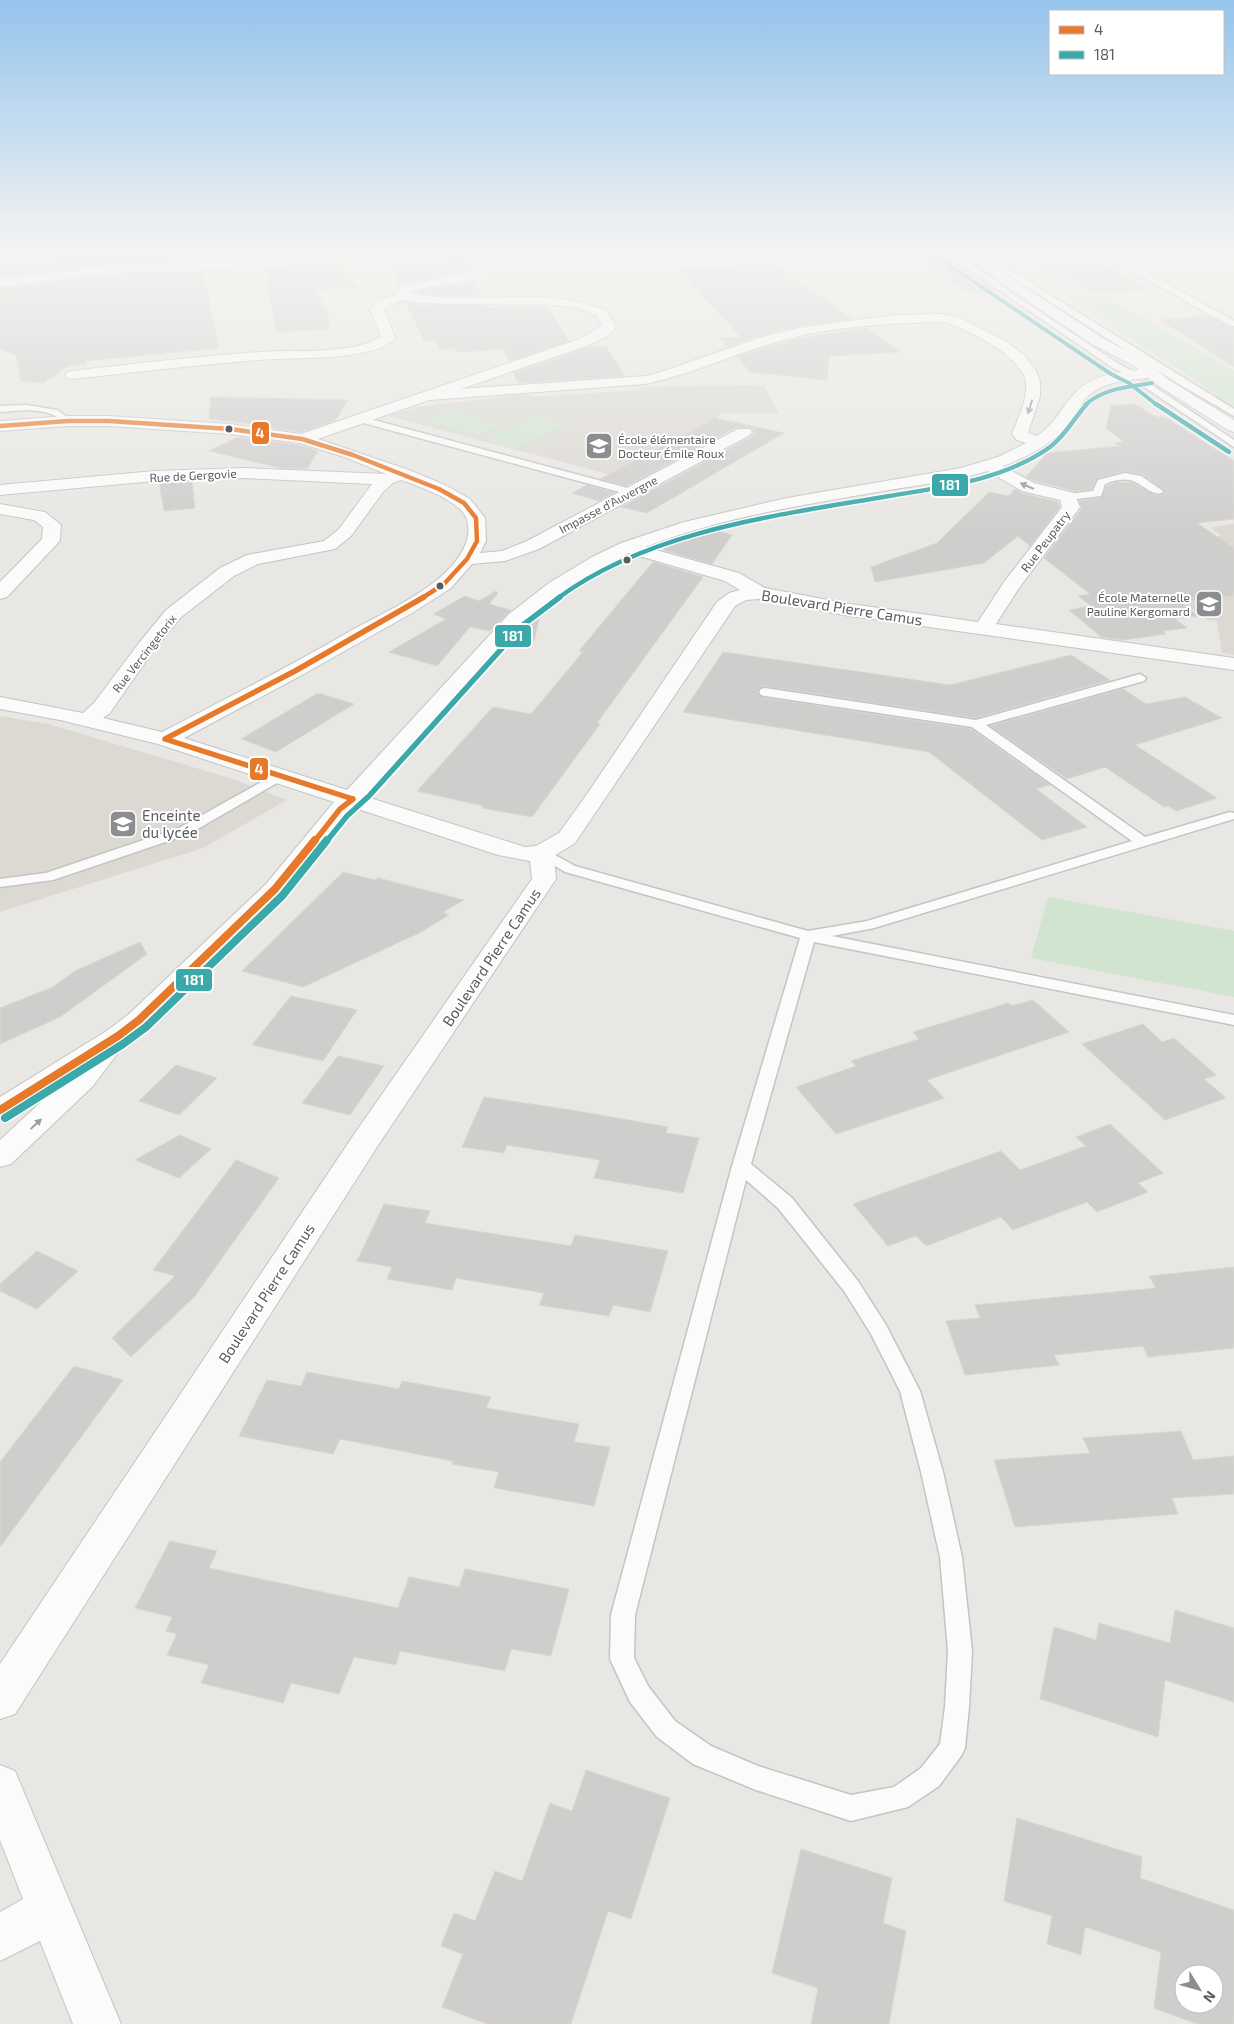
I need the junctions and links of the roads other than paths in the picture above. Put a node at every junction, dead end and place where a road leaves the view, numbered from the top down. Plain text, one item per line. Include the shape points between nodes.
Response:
1 (372, 345) edge
2 (574, 345) edge
3 (753, 345) edge
4 (1002, 345) edge
5 (1085, 345) edge
6 (1104, 345) edge
7 (1106, 345) edge
8 (72, 375) dead end
9 (1149, 376) junction
10 (428, 396) junction
11 (0, 409) edge
12 (1234, 413) edge
13 (359, 418) junction
14 (68, 421) junction
15 (0, 426) edge
16 (1234, 427) edge
17 (744, 432) dead end
18 (302, 439) junction
19 (1038, 442) junction
20 (1234, 444) edge
21 (990, 465) junction
22 (394, 477) junction
23 (0, 490) edge
24 (1158, 491) dead end
25 (631, 492) junction
26 (1068, 497) junction
27 (0, 509) edge
28 (627, 547) junction
29 (467, 559) junction
30 (0, 592) edge
31 (759, 593) junction
32 (983, 629) junction
33 (1234, 664) edge
34 (1140, 678) dead end
35 (764, 692) dead end
36 (0, 703) edge
37 (88, 720) junction
38 (976, 724) junction
39 (165, 739) junction
40 (279, 776) junction
41 (353, 799) junction
42 (1230, 816) dead end
43 (1144, 842) junction
44 (541, 853) junction
45 (0, 884) edge
46 (808, 936) junction
47 (1234, 1020) edge
48 (118, 1036) junction
49 (0, 1110) edge
50 (0, 1157) edge
51 (741, 1166) junction
52 (0, 1700) edge
53 (0, 1786) edge
54 (49, 1910) junction
55 (0, 1938) edge
56 (97, 2024) edge

1 - 8 street via 333,352 260,355
2 - 10 street
10 -> 3 street via 646,380
4 -> 19 street via 1019,358 1030,372 1033,396 1020,434
5 - 9 lane via 1116,366
6 - 9 street
7 - 9 lane
9 - 12 lane
9 - 16 street
9 - 19 street via 1109,380 1089,388 1076,400 1062,423
9 - 20 lane
10 - 13 street
11 - 14 lane via 38,409 64,416
13 - 18 street
13 - 25 lane
14 - 15 street
14 - 18 street via 230,428
17 - 25 street, Impasse d'Auvergne
18 - 22 street via 353,454
19 - 21 street
26 -> 21 street, Rue Peupatry via 1028,487
21 - 28 street via 696,524
22 - 23 street, Rue de Gergovie via 244,473 155,476
22 - 29 street via 464,503 476,518 477,540
22 - 37 street, Rue Vercingetorix via 356,515 340,540 253,559 227,572 173,614 102,708
24 - 26 lane via 1139,478 1121,475 1101,482 1097,494
25 - 29 street, Impasse d'Auvergne via 511,554
26 - 32 street, Rue Peupatry via 1071,507
27 - 30 street via 39,516 52,524 51,540
28 - 31 street via 732,577
28 - 41 street via 541,596 516,618
29 - 39 street via 444,584 405,609
31 - 32 street, Boulevard Pierre Camus via 844,610
31 - 44 street, Boulevard Pierre Camus via 733,597 724,606 567,838
32 - 33 street, Boulevard Pierre Camus
34 - 38 lane
35 - 38 lane
36 - 37 street
37 - 39 street
38 - 43 lane
39 - 40 street
40 - 41 street
40 - 45 lane via 184,831 48,877
41 - 44 street via 507,850
41 - 48 street via 340,809 275,889 139,1020
42 - 43 lane
43 - 46 lane via 869,925
44 - 46 lane via 570,869
44 - 52 street, Boulevard Pierre Camus via 544,878 366,1140
46 - 47 lane
46 - 51 lane
48 - 49 street
50 -> 48 street via 83,1079
51 - 51 lane via 622,1615 622,1660 639,1694 666,1730 702,1755 756,1778 851,1808 899,1798 930,1777 952,1748 957,1707 960,1651 951,1557 932,1472 910,1391 879,1330 817,1241 785,1203
53 - 54 street
54 - 55 street
54 - 56 street

